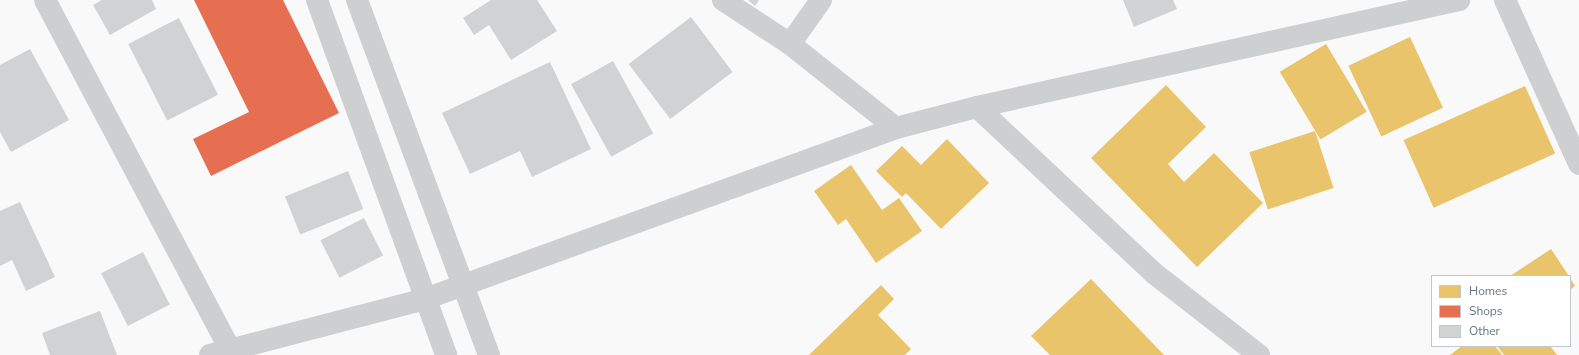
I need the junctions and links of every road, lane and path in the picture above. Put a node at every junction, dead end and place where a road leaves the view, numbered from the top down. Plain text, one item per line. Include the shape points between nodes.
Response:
1 (45, 0) edge
2 (317, 0) edge
3 (358, 0) edge
4 (723, 0) edge
5 (821, 0) edge
6 (1459, 0) edge
7 (1505, 0) edge
8 (790, 44) junction
9 (977, 107) junction
10 (896, 128) junction
11 (1579, 164) edge
12 (462, 286) junction
13 (425, 300) junction
14 (220, 352) edge
15 (446, 355) edge
16 (488, 355) edge
17 (1259, 355) edge

1 - 14 street
2 - 13 street
3 - 12 street
4 - 8 street
5 - 8 street
6 - 9 street
7 - 11 street
8 - 10 street
9 - 10 street
9 - 17 street via 1155,274
10 - 12 street
12 - 13 street
12 - 16 street
13 - 14 street
13 - 15 street

